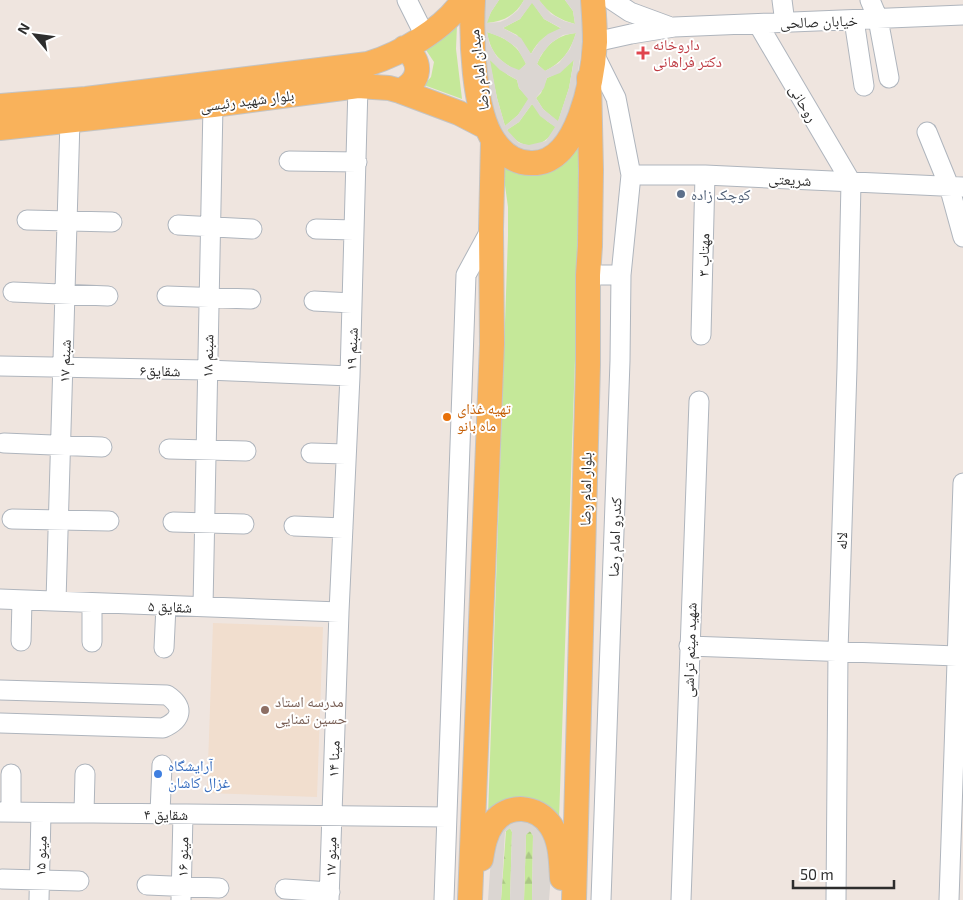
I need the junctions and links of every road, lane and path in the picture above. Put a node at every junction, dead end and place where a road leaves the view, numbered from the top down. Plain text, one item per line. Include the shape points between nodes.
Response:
1 (406, 0) edge
2 (463, 0) edge
3 (473, 0) edge
4 (593, 0) edge
5 (612, 0) edge
6 (782, 0) edge
7 (870, 0) edge
8 (628, 6) edge
9 (963, 15) edge
10 (878, 19) junction
11 (854, 20) junction
12 (785, 23) junction
13 (758, 24) junction
14 (674, 27) junction
15 (425, 36) junction
16 (594, 47) junction
17 (404, 48) junction
18 (589, 78) junction
19 (889, 78) dead end
20 (358, 86) junction
21 (864, 86) dead end
22 (400, 91) junction
23 (213, 105) junction
24 (0, 106) edge
25 (70, 120) junction
26 (0, 128) edge
27 (926, 132) dead end
28 (490, 134) junction
29 (290, 161) dead end
30 (356, 162) junction
31 (631, 175) junction
32 (705, 175) junction
33 (851, 182) junction
34 (956, 187) edge
35 (27, 220) dead end
36 (67, 220) junction
37 (112, 222) dead end
38 (178, 225) dead end
39 (210, 227) junction
40 (252, 229) dead end
41 (316, 229) dead end
42 (491, 229) junction
43 (354, 230) junction
44 (963, 237) edge
45 (588, 275) junction
46 (621, 275) junction
47 (13, 292) dead end
48 (66, 294) junction
49 (108, 296) dead end
50 (167, 296) dead end
51 (209, 298) junction
52 (251, 299) dead end
53 (314, 301) dead end
54 (352, 303) junction
55 (701, 335) dead end
56 (0, 366) edge
57 (64, 368) junction
58 (207, 370) junction
59 (350, 376) junction
60 (699, 401) dead end
61 (4, 443) dead end
62 (61, 445) junction
63 (102, 447) dead end
64 (169, 449) dead end
65 (246, 450) dead end
66 (206, 451) junction
67 (311, 453) dead end
68 (346, 454) junction
69 (963, 483) edge
70 (12, 519) dead end
71 (58, 520) junction
72 (109, 521) dead end
73 (173, 522) dead end
74 (204, 523) junction
75 (244, 524) dead end
76 (294, 526) dead end
77 (343, 528) junction
78 (0, 599) edge
79 (22, 600) junction
80 (56, 602) junction
81 (92, 603) junction
82 (166, 606) junction
83 (203, 607) junction
84 (339, 612) junction
85 (21, 641) dead end
86 (92, 642) dead end
87 (689, 646) junction
88 (164, 648) dead end
89 (838, 651) junction
90 (957, 656) junction
91 (0, 690) edge
92 (0, 723) edge
93 (162, 765) dead end
94 (11, 774) dead end
95 (86, 774) dead end
96 (5, 812) edge
97 (41, 813) junction
98 (84, 813) junction
99 (160, 814) junction
100 (183, 814) junction
101 (331, 815) junction
102 (447, 817) junction
103 (2, 879) dead end
104 (39, 880) junction
105 (79, 881) dead end
106 (147, 885) dead end
107 (219, 888) dead end
108 (285, 889) dead end
109 (181, 893) edge
110 (329, 896) edge
111 (39, 900) edge
112 (444, 900) edge
113 (472, 900) edge
114 (564, 900) edge
115 (574, 900) edge
116 (602, 900) edge
117 (681, 900) edge
118 (836, 900) edge
119 (949, 900) edge

1 - 15 street
2 - 15 main road, بلوار شهید رئیسی
3 - 28 main road, میدان امام رضا via 476,83
4 - 16 main road
5 - 8 street
6 - 12 street
7 - 10 street
8 - 14 street via 650,21
9 - 10 street, خیابان صالحی
10 - 11 street, خیابان صالحی
10 - 19 street
11 - 12 street, خیابان صالحی
11 - 21 street
12 - 13 street, خیابان صالحی
13 - 14 street, خیابان صالحی
13 - 33 street, روحانی
14 - 16 street via 631,34
15 - 17 main road, بلوار شهید رئیسی
16 - 18 main road
16 - 31 street, کندرو امام رضا via 616,98
17 - 22 main road via 418,64 412,82
17 - 24 main road, بلوار شهید رئیسی via 381,60 356,66 86,99
18 - 28 main road via 577,126 564,146 549,158 535,164 516,160 508,156
18 - 45 main road, بلوار امام رضا via 592,170
20 - 22 main road, بلوار شهید رئیسی
20 - 23 main road, بلوار شهید رئیسی
20 - 30 street, شبنم ۱۹
22 - 28 main road, بلوار شهید رئیسی via 458,113
23 - 25 main road, بلوار شهید رئیسی
23 - 39 street, شبنم ۱۸
25 - 26 main road, بلوار شهید رئیسی
25 - 36 street, شبنم ۱۷
27 - 34 street
28 - 42 main road
29 - 30 street
30 - 43 street, شبنم ۱۹
31 - 32 street, شریعتی
31 - 46 street, کندرو امام رضا
32 - 33 street, شریعتی
32 - 55 street, مهتاب ۳
33 - 34 street, شریعتی
33 - 89 street, لاله
34 - 44 street
35 - 36 street
36 - 37 street
36 - 48 street, شبنم ۱۷
38 - 39 street
39 - 40 street
39 - 51 street, شبنم ۱۸
41 - 43 street
42 - 102 street via 466,275
42 - 113 main road via 492,344
43 - 54 street, شبنم ۱۹
45 - 46 street
45 - 115 main road, بلوار امام رضا
46 - 116 street, کندرو امام رضا
47 - 48 street
48 - 49 street
48 - 57 street, شبنم ۱۷
50 - 51 street
51 - 52 street
51 - 58 street, شبنم ۱۸
53 - 54 street
54 - 59 street, شبنم ۱۹
56 - 57 street, شقایق۶
57 - 58 street, شقایق۶
57 - 62 street, شبنم ۱۷
58 - 59 street, شقایق۶
58 - 66 street, شبنم ۱۸
59 - 68 street, شبنم ۱۹
60 - 87 street, شهید میثم تراشی
61 - 62 street
62 - 63 street
62 - 71 street, شبنم ۱۷
64 - 66 street
65 - 66 street
66 - 74 street, شبنم ۱۸
67 - 68 street
68 - 77 street, شبنم ۱۹
69 - 90 street
70 - 71 street
71 - 72 street
71 - 80 street, شبنم ۱۷
73 - 74 street
74 - 75 street
74 - 83 street, شبنم ۱۸
76 - 77 street
77 - 84 street, شبنم ۱۹
78 - 79 street, شقایق ۵
79 - 80 street, شقایق ۵
79 - 85 street
80 - 81 street, شقایق ۵
81 - 82 street, شقایق ۵
81 - 86 street
82 - 83 street, شقایق ۵
82 - 88 street
83 - 84 street, شقایق ۵
84 - 101 street, مینا ۱۴
87 - 89 street
87 - 117 street, شهید میثم تراشی
89 - 90 street
89 - 118 street, لاله
90 - 119 street
91 - 92 street via 167,696 176,701 179,708 173,724 163,728
93 - 99 street
94 - 96 street
95 - 98 street
96 - 97 street, شقایق ۴
97 - 98 street, شقایق ۴
97 - 104 street, مینو ۱۵
98 - 99 street, شقایق ۴
99 - 100 street, شقایق ۴
100 - 101 street, شقایق ۴
100 - 109 street, مینو ۱۶
101 - 102 street, شقایق ۴
101 - 110 street, مینو ۱۷
102 - 112 street
103 - 104 street
104 - 105 street
104 - 111 street, مینو ۱۵
106 - 109 street
107 - 109 street
108 - 110 street
113 - 114 main road via 487,832 500,816 520,808 544,818 554,832 560,854

